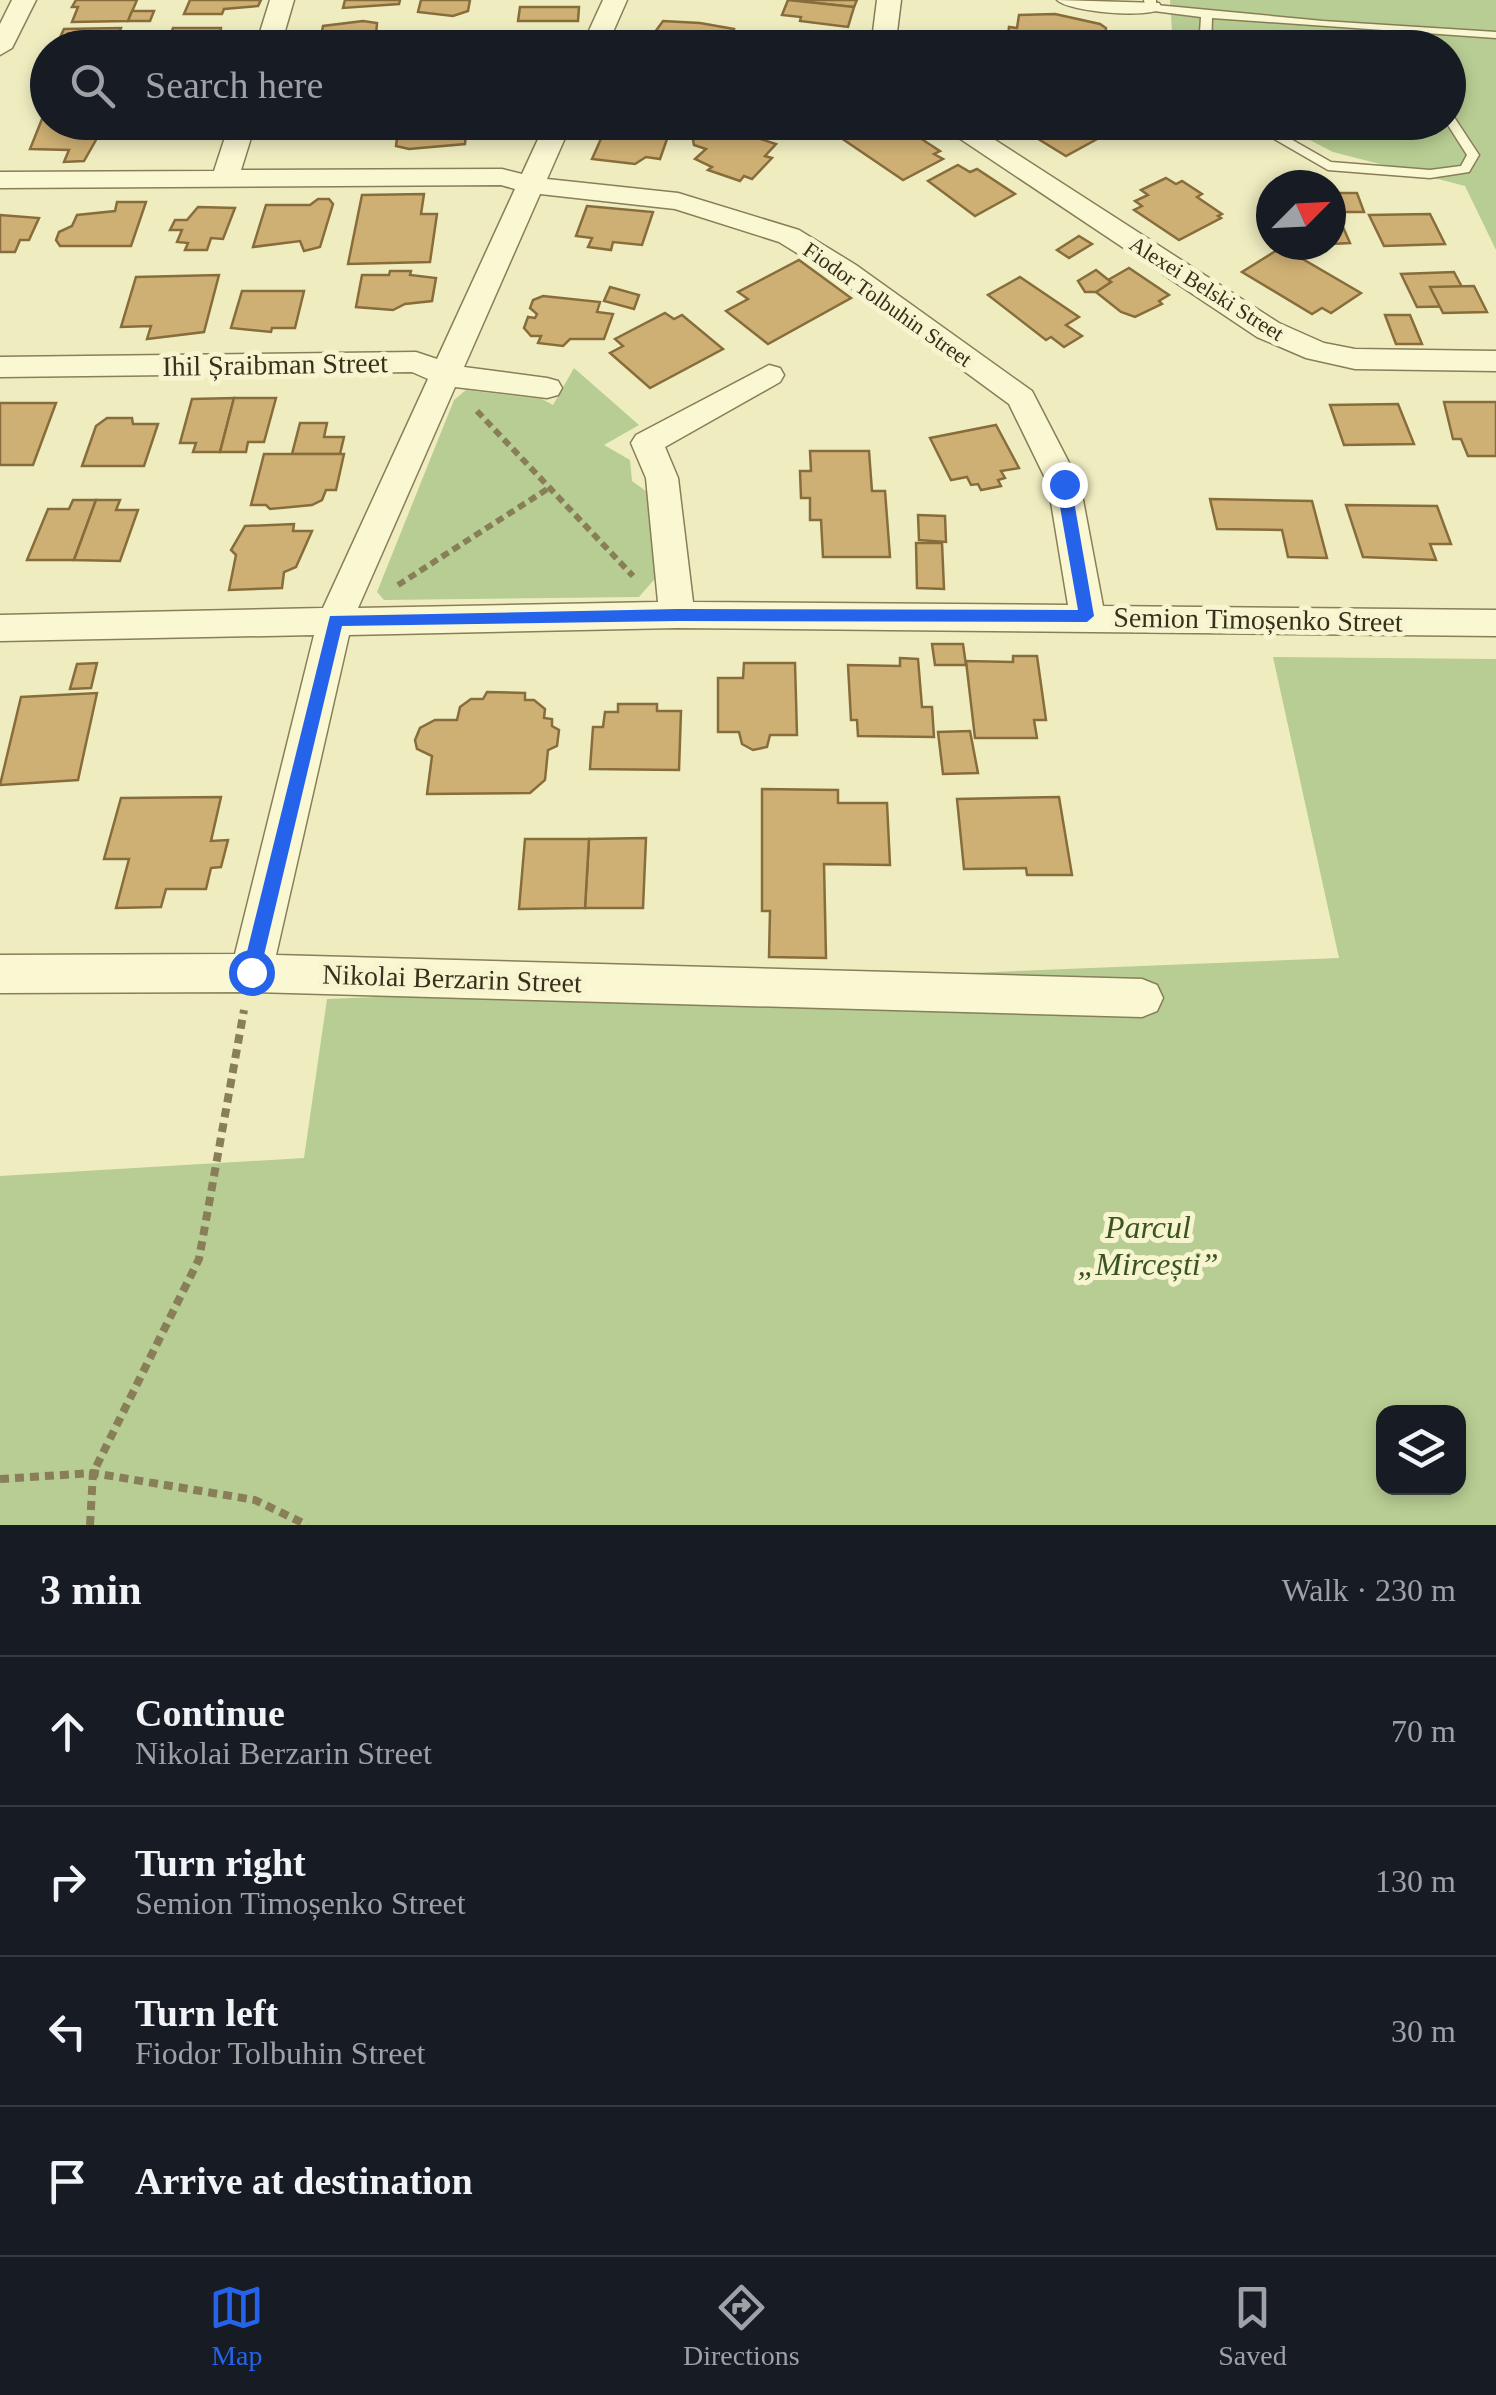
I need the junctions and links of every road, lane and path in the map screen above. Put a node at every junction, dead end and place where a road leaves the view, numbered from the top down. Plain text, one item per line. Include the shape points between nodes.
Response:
1 (24, 0) edge
2 (282, 0) edge
3 (615, 0) edge
4 (889, 0) edge
5 (1069, 0) edge
6 (1150, 4) edge
7 (1207, 14) junction
8 (273, 30) edge
9 (601, 30) edge
10 (885, 30) edge
11 (1206, 30) edge
12 (1383, 30) edge
13 (1466, 34) edge
14 (1496, 35) edge
15 (0, 48) edge
16 (237, 140) edge
17 (551, 140) edge
18 (976, 140) edge
19 (1283, 140) edge
20 (1463, 140) edge
21 (0, 180) edge
22 (224, 180) junction
23 (530, 185) junction
24 (1496, 361) edge
25 (0, 367) edge
26 (770, 374) dead end
27 (455, 387) junction
28 (547, 388) dead end
29 (550, 488) junction
30 (393, 588) dead end
31 (678, 615) junction
32 (1087, 616) junction
33 (336, 620) junction
34 (1496, 623) edge
35 (0, 628) edge
36 (251, 972) junction
37 (0, 974) edge
38 (1142, 998) dead end
39 (93, 1473) junction
40 (0, 1479) edge
41 (90, 1525) edge
42 (307, 1525) edge

1 - 15 street
2 - 8 street
3 - 9 street
4 - 10 street
5 - 6 street
6 - 7 lane
7 - 11 lane
7 - 12 lane
13 - 14 lane
16 - 22 street
17 - 23 street
18 - 24 street, Alexei Belski Street via 1316,351 1355,359
19 - 20 lane via 1328,166 1430,174 1465,169 1473,156
21 - 22 street, Fiodor Tolbuhin Street
22 - 23 street, Fiodor Tolbuhin Street via 502,177
23 - 27 street
23 - 32 street, Fiodor Tolbuhin Street via 678,200 789,236 1020,398 1064,484
25 - 27 street, Ihil Șraibman Street via 416,362
26 - 31 street via 648,443 662,478
27 - 28 street, Ihil Șraibman Street
27 - 29 path
27 - 33 street
29 - 30 path
29 - 31 path
31 - 32 street, Semion Timoșenko Street
31 - 33 street, Semion Timoșenko Street
32 - 34 street, Semion Timoșenko Street
33 - 35 street, Semion Timoșenko Street
33 - 36 street
36 - 37 street, Nikolai Berzarin Street
36 - 38 street, Nikolai Berzarin Street
36 - 39 path via 199,1258
39 - 40 path
39 - 41 path
39 - 42 path via 256,1500

